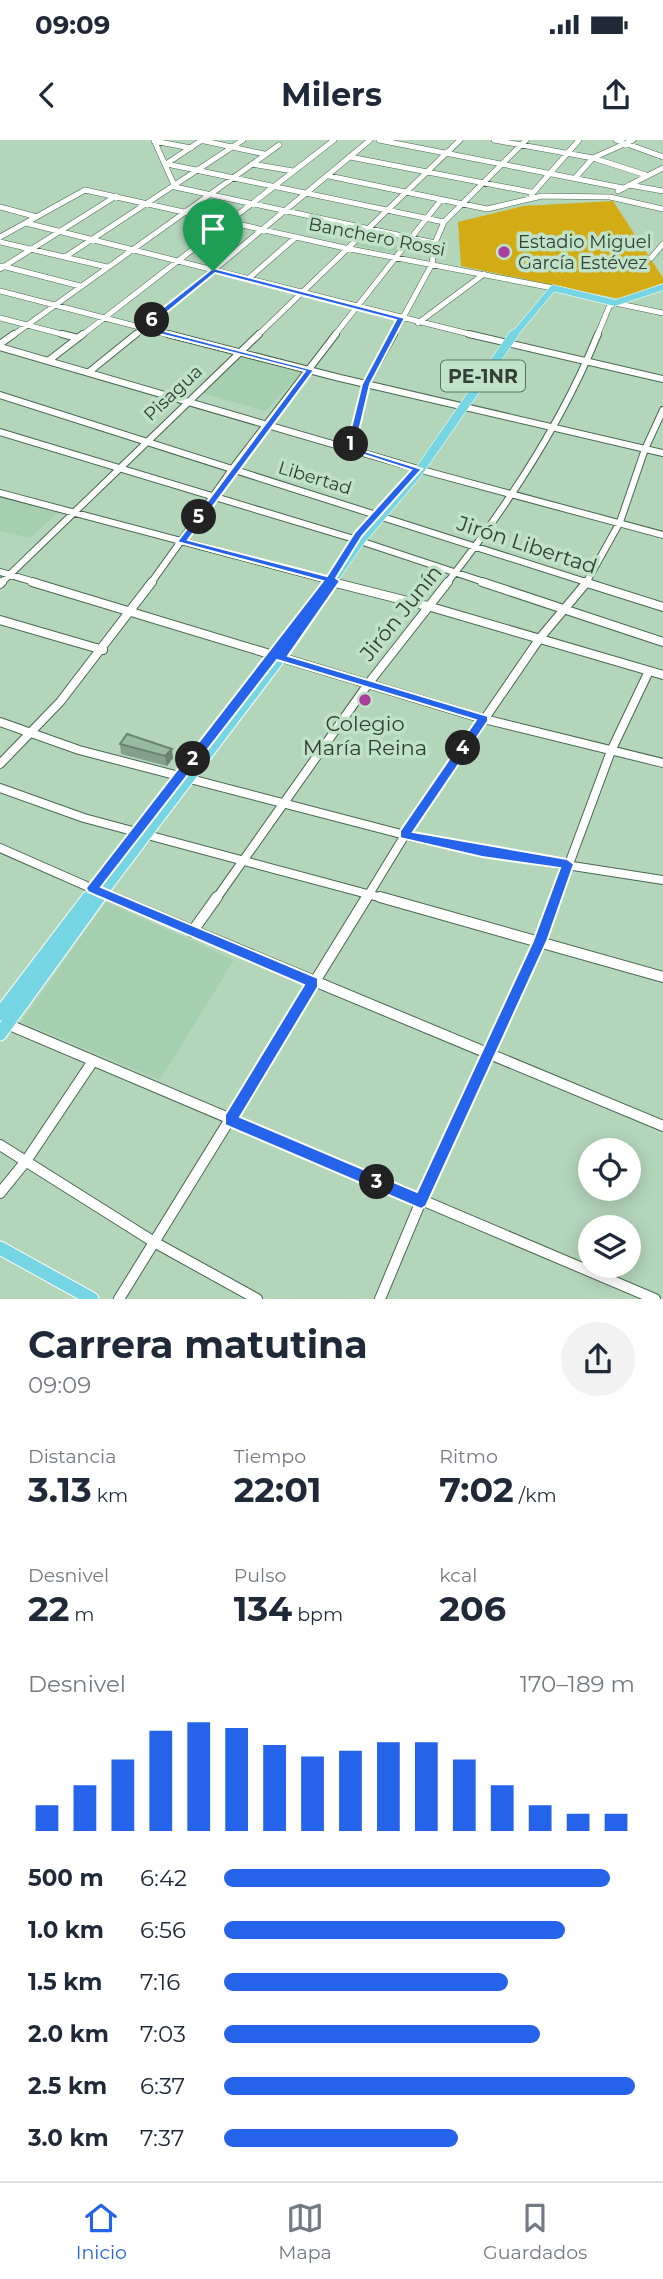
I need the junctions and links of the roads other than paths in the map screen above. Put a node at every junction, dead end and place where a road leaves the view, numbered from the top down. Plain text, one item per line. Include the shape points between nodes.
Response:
1 (201, 140) edge
2 (243, 140) edge
3 (334, 140) edge
4 (370, 140) edge
5 (379, 140) edge
6 (460, 140) edge
7 (494, 140) edge
8 (579, 140) edge
9 (615, 140) edge
10 (633, 140) edge
11 (154, 141) edge
12 (524, 142) edge
13 (624, 143) junction
14 (279, 145) dead end
15 (232, 147) junction
16 (191, 148) junction
17 (264, 154) junction
18 (445, 154) junction
19 (567, 154) junction
20 (350, 157) junction
21 (663, 157) edge
22 (593, 159) junction
23 (166, 164) junction
24 (252, 164) junction
25 (501, 164) junction
26 (663, 168) edge
27 (200, 171) junction
28 (293, 171) junction
29 (424, 173) junction
30 (548, 174) junction
31 (329, 176) junction
32 (646, 176) junction
33 (233, 178) junction
34 (576, 178) junction
35 (481, 184) junction
36 (629, 185) junction
37 (175, 187) junction
38 (274, 187) junction
39 (623, 188) junction
40 (663, 191) edge
41 (404, 192) junction
42 (209, 194) junction
43 (307, 194) junction
44 (531, 194) junction
45 (116, 196) junction
46 (610, 197) junction
47 (441, 200) junction
48 (148, 204) junction
49 (254, 204) junction
50 (462, 205) junction
51 (0, 207) edge
52 (663, 209) edge
53 (385, 210) junction
54 (287, 211) junction
55 (183, 212) junction
56 (37, 217) junction
57 (423, 219) junction
58 (229, 222) junction
59 (444, 222) junction
60 (26, 223) junction
61 (365, 229) junction
62 (264, 230) junction
63 (61, 232) junction
64 (1, 237) edge
65 (296, 237) junction
66 (411, 238) junction
67 (94, 240) junction
68 (435, 243) junction
69 (663, 244) edge
70 (345, 248) junction
71 (32, 249) junction
72 (131, 250) junction
73 (65, 257) junction
74 (397, 258) junction
75 (651, 258) dead end
76 (178, 261) junction
77 (432, 264) junction
78 (1, 267) edge
79 (107, 267) junction
80 (213, 271) junction
81 (484, 274) junction
82 (248, 279) junction
83 (80, 286) junction
84 (663, 287) edge
85 (553, 288) junction
86 (0, 291) edge
87 (8, 293) junction
88 (299, 293) junction
89 (0, 298) edge
90 (615, 303) junction
91 (54, 305) junction
92 (358, 307) junction
93 (663, 313) edge
94 (0, 318) edge
95 (106, 318) junction
96 (401, 318) junction
97 (418, 323) junction
98 (25, 326) junction
99 (143, 328) junction
100 (78, 338) junction
101 (506, 344) junction
102 (0, 346) edge
103 (239, 352) junction
104 (48, 361) junction
105 (587, 361) junction
106 (310, 370) junction
107 (89, 372) junction
108 (663, 379) edge
109 (366, 384) junction
110 (0, 394) edge
111 (187, 401) junction
112 (461, 407) junction
113 (663, 410) edge
114 (266, 426) junction
115 (552, 428) junction
116 (0, 432) edge
117 (144, 441) junction
118 (350, 449) junction
119 (645, 449) junction
120 (663, 453) edge
121 (117, 469) junction
122 (418, 469) junction
123 (232, 470) junction
124 (0, 493) edge
125 (510, 494) junction
126 (213, 496) junction
127 (72, 514) junction
128 (378, 514) junction
129 (620, 522) junction
130 (663, 535) edge
131 (357, 540) junction
132 (182, 542) junction
133 (476, 546) junction
134 (0, 572) edge
135 (458, 572) junction
136 (9, 574) junction
137 (332, 580) junction
138 (586, 583) junction
139 (0, 584) edge
140 (431, 607) junction
141 (663, 607) edge
142 (565, 608) junction
143 (132, 611) junction
144 (0, 620) edge
145 (540, 638) junction
146 (663, 642) edge
147 (103, 650) junction
148 (278, 657) junction
149 (649, 671) junction
150 (663, 675) edge
151 (368, 684) junction
152 (484, 719) junction
153 (0, 722) edge
154 (32, 736) junction
155 (611, 751) junction
156 (663, 763) edge
157 (0, 764) edge
158 (184, 776) junction
159 (0, 788) edge
160 (281, 804) junction
161 (142, 834) junction
162 (405, 835) junction
163 (0, 848) edge
164 (246, 859) junction
165 (567, 864) junction
166 (663, 880) edge
167 (97, 891) junction
168 (368, 894) junction
169 (192, 932) junction
170 (540, 941) junction
171 (663, 977) edge
172 (313, 983) junction
173 (0, 1014) edge
174 (5, 1022) edge
175 (0, 1034) edge
176 (487, 1055) junction
177 (93, 1061) junction
178 (230, 1120) junction
179 (663, 1126) edge
180 (0, 1145) edge
181 (26, 1161) junction
182 (0, 1192) edge
183 (421, 1201) junction
184 (154, 1241) junction
185 (0, 1248) edge
186 (92, 1299) edge
187 (119, 1299) edge
188 (257, 1299) edge
189 (380, 1299) edge
190 (655, 1299) edge

1 - 15 street
1 - 16 street
2 - 15 street
3 - 28 street
4 - 20 street
5 - 18 street
6 - 18 street, Pisagua
7 - 12 street
8 - 19 street
9 - 13 street
10 - 13 street
11 - 16 street
11 - 23 street
12 - 19 street
12 - 25 street
13 - 21 street
13 - 22 street
14 - 17 street
15 - 17 street
15 - 27 street
16 - 23 street
17 - 24 street
18 - 25 street
18 - 29 street, Pisagua
19 - 22 street
19 - 30 street
20 - 29 street
20 - 31 street
22 - 32 street
22 - 34 street
23 - 27 street
23 - 37 street
24 - 28 street
24 - 33 street
25 - 30 street
25 - 35 street
26 - 32 street
27 - 33 street
27 - 37 street
28 - 38 street
29 - 35 street
29 - 41 street, Pisagua
30 - 34 street
30 - 44 street
31 - 41 street
31 - 43 street
32 - 36 street
33 - 38 street
33 - 42 street
34 - 39 street
35 - 44 street
35 - 50 street
36 - 39 street
36 - 40 street
37 - 42 street
37 - 48 street
38 - 43 street
38 - 49 street
39 - 46 street
41 - 47 street
41 - 53 street, Pisagua
42 - 49 street
42 - 55 street
43 - 53 street
43 - 54 street
44 - 46 street
44 - 50 street via 491,209
45 - 48 street, Banchero Rossi
45 - 56 street, Banchero Rossi via 85,190
45 - 63 street
46 - 52 street
47 - 50 street
47 - 57 street
48 - 55 street, Banchero Rossi
48 - 67 street
49 - 54 street
49 - 58 street
50 - 59 street
51 - 56 street
53 - 57 street
53 - 61 street, Pisagua
54 - 61 street
54 - 62 street
55 - 58 street, Banchero Rossi
55 - 72 street
56 - 60 street
57 - 59 street
57 - 66 street
58 - 62 street, Banchero Rossi
58 - 76 street
59 - 68 street
60 - 63 street
60 - 64 street
61 - 66 street
61 - 70 street, Pisagua
62 - 65 street, Banchero Rossi
62 - 80 street
63 - 67 street
63 - 71 street
64 - 71 street
65 - 70 street, Banchero Rossi
65 - 82 street
66 - 68 street
66 - 74 street
67 - 72 street
67 - 73 street
68 - 77 street
69 - 75 street
70 - 74 street, Banchero Rossi
70 - 88 street, Pisagua
71 - 73 street
71 - 78 street
72 - 76 street
72 - 79 street
73 - 79 street
74 - 77 street, Banchero Rossi
74 - 92 street
76 - 80 street
76 - 95 street
77 - 81 street, Banchero Rossi
77 - 96 street
78 - 83 street
79 - 83 street
80 - 82 street
80 - 99 street
81 - 85 street, Banchero Rossi
81 - 97 street
82 - 88 street
83 - 91 street
84 - 90 main road
85 - 90 main road, Banchero Rossi
85 - 101 main road, PE-1NR
86 - 87 street
87 - 89 street
87 - 91 street
88 - 92 street
88 - 103 street, Pisagua
90 - 93 street, Banchero Rossi
90 - 105 street, Jirón Junín via 609,307
91 - 95 street
91 - 98 street
92 - 96 street
92 - 106 street
94 - 98 street
95 - 99 street
95 - 100 street
96 - 97 street
96 - 109 street
97 - 101 street
98 - 100 street
98 - 102 street
99 - 103 street
99 - 107 street
100 - 104 street
101 - 105 street
101 - 112 main road, PE-1NR
102 - 104 street
103 - 106 street
103 - 111 street, Pisagua
104 - 107 street
105 - 108 street
105 - 115 street, Jirón Junín
106 - 109 street
106 - 114 street
107 - 111 street
109 - 112 street
109 - 118 street
110 - 117 street, Libertad
111 - 114 street
111 - 117 street, Pisagua
112 - 115 street
112 - 122 main road, PE-1NR
113 - 119 street
114 - 118 street
114 - 123 street
115 - 119 street
115 - 125 street, Jirón Junín
116 - 121 street
117 - 121 street, Pisagua
117 - 123 street, Libertad
118 - 122 street
119 - 120 street
119 - 129 street
121 - 126 street
121 - 127 street, Pisagua
122 - 125 street
122 - 128 main road, PE-1NR
123 - 126 street
123 - 128 street, Libertad
124 - 127 street
125 - 129 street
125 - 133 street, Jirón Junín
126 - 131 street
126 - 132 street
127 - 132 street
127 - 136 street, Pisagua
128 - 131 main road, PE-1NR
128 - 133 street, Jirón Libertad
129 - 130 street
129 - 138 street
131 - 135 street
131 - 137 main road, PE-1NR
132 - 137 street
132 - 143 street
133 - 135 street, Jirón Junín
133 - 138 street, Jirón Libertad
134 - 136 street
135 - 140 street, Jirón Junín
135 - 142 street
136 - 139 street, Pisagua
136 - 143 street
137 - 140 street
137 - 148 main road, PE-1NR
138 - 141 street, Jirón Libertad
138 - 142 street
140 - 145 street
140 - 151 street, Jirón Junín
142 - 145 street
142 - 146 street
143 - 147 street
143 - 148 street
144 - 147 street
145 - 149 street
145 - 152 street
147 - 154 street
148 - 151 street
148 - 158 main road, PE-1NR
149 - 150 street
149 - 155 street
151 - 152 street
151 - 160 street, Jirón Junín
152 - 155 street
152 - 162 street
153 - 154 street
154 - 157 street
154 - 158 street
155 - 156 street
155 - 165 street
158 - 160 street
158 - 161 main road, PE-1NR
159 - 161 street
160 - 162 street
160 - 164 street, Jirón Junín
161 - 164 street
161 - 167 main road, PE-1NR
162 - 165 street
162 - 168 street
163 - 167 street
164 - 168 street
164 - 169 street, Jirón Junín
165 - 166 street
165 - 170 street
167 - 169 street
167 - 173 main road, PE-1NR
167 - 174 main road, PE-1NR
168 - 170 street
168 - 172 street
169 - 172 street
170 - 171 street
170 - 176 street
172 - 176 street
172 - 178 street
174 - 175 main road, PE-1NR
174 - 177 street
176 - 179 street
176 - 183 street
177 - 178 street
177 - 181 street
178 - 183 street
178 - 184 street
180 - 181 street
181 - 182 street
181 - 184 street
183 - 189 street
183 - 190 street
184 - 187 street
184 - 188 street
185 - 186 main road

